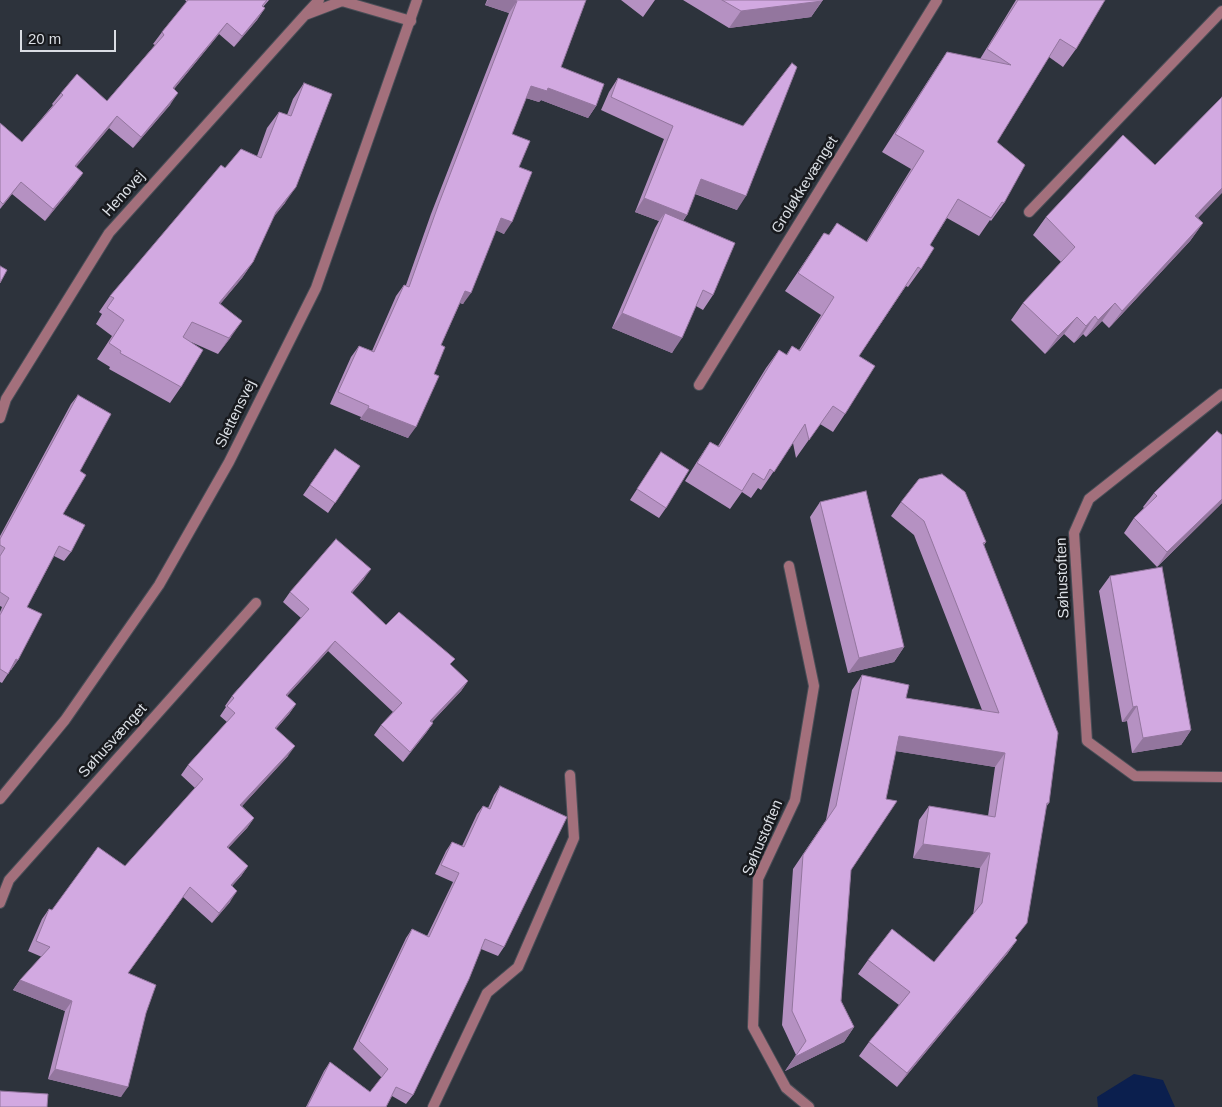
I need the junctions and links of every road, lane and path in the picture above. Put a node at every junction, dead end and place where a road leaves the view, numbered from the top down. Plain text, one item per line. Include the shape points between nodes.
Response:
1 (319, 0) edge
2 (417, 0) edge
3 (937, 0) edge
4 (1222, 11) edge
5 (304, 15) junction
6 (411, 21) junction
7 (1029, 212) dead end
8 (699, 385) dead end
9 (1222, 394) edge
10 (3, 397) edge
11 (0, 418) edge
12 (790, 566) dead end
13 (256, 603) dead end
14 (570, 775) dead end
15 (1222, 777) edge
16 (0, 798) edge
17 (0, 903) edge
18 (433, 1107) edge
19 (809, 1107) edge

1 - 5 street, Henovej
2 - 6 street, Slettensvej
3 - 8 street, Groløkkevænget
4 - 7 street
5 - 6 street, Henovej via 342,1
5 - 10 street, Henovej via 109,233
6 - 16 street, Slettensvej via 316,288 230,462 159,585 65,720
9 - 15 street, Søhustoften via 1088,499 1074,533 1087,741 1135,776
10 - 11 street, Henovej
12 - 19 street, Søhustoften via 814,686 796,800 758,879 753,1027 786,1088
13 - 17 street, Søhusvænget via 9,880
14 - 18 street via 574,838 518,967 486,992

